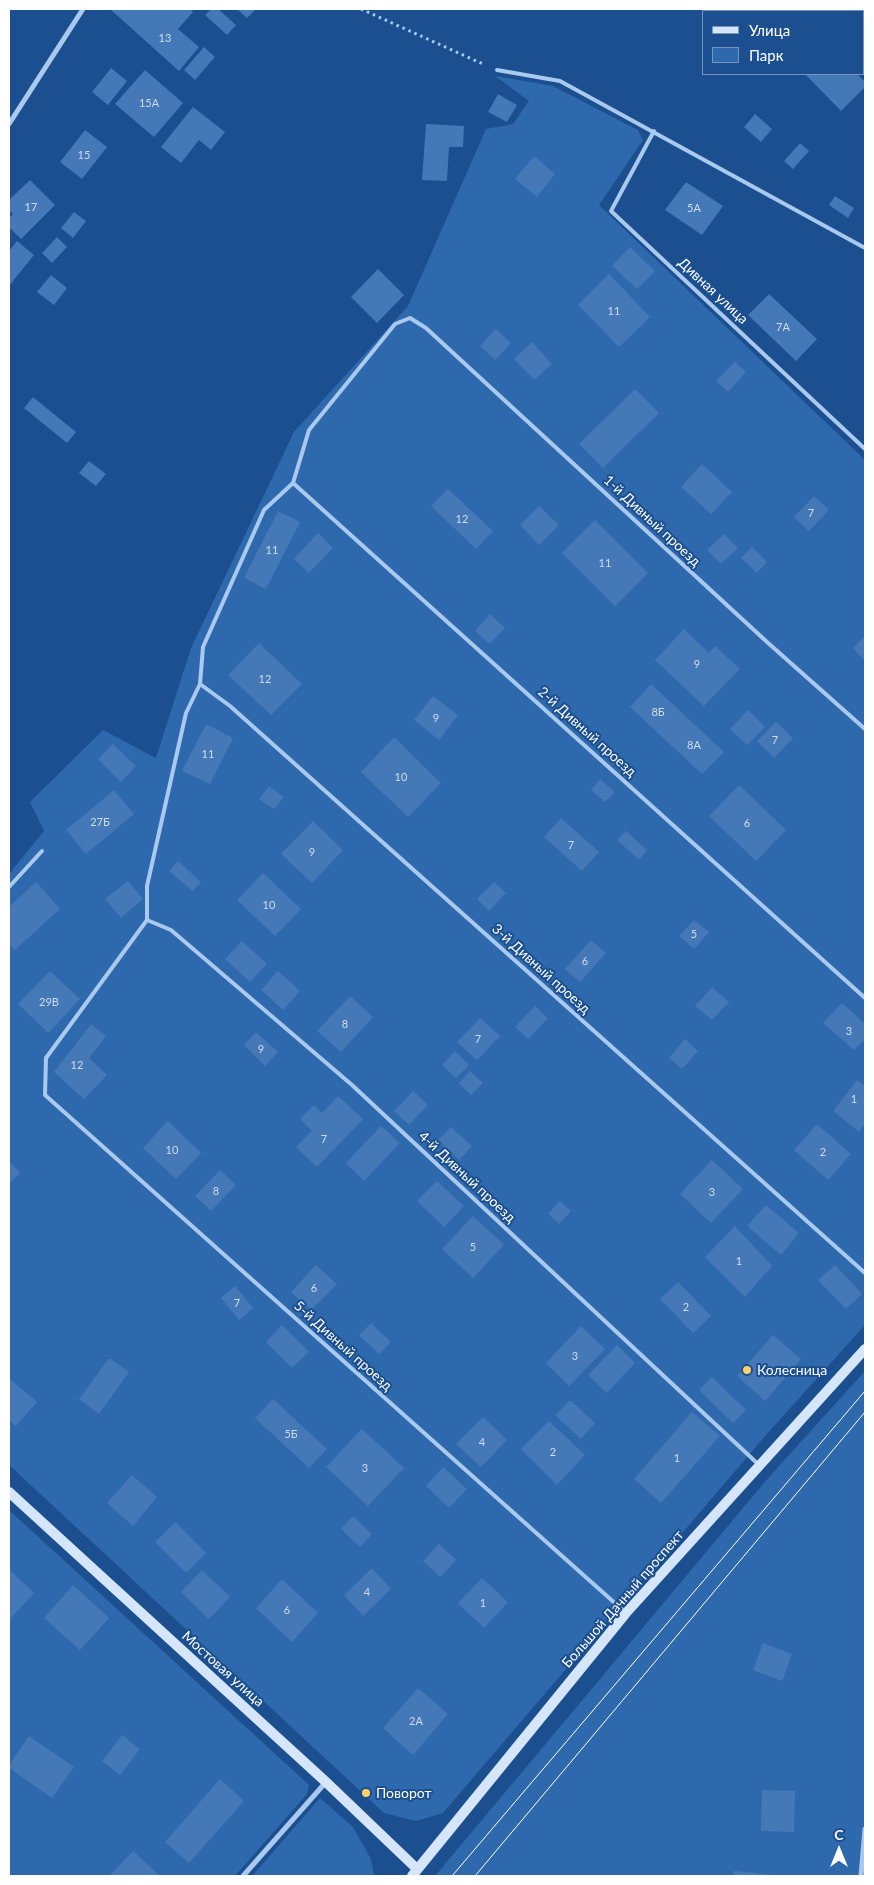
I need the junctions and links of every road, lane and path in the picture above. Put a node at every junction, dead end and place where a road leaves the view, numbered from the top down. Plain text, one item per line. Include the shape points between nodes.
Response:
1 (83, 9) edge
2 (361, 9) edge
3 (497, 70) joint
4 (9, 124) edge
5 (654, 131) junction
6 (865, 248) edge
7 (865, 449) edge
8 (293, 483) junction
9 (200, 684) junction
10 (865, 729) edge
11 (42, 851) dead end
12 (9, 886) edge
13 (147, 920) junction
14 (865, 998) edge
15 (865, 1273) edge
16 (865, 1349) edge
17 (760, 1466) junction
18 (9, 1492) edge
19 (626, 1613) junction
20 (326, 1782) junction
21 (865, 1829) edge
22 (414, 1872) edge
23 (243, 1876) edge
24 (861, 1876) edge

1 - 4 street
2 - 3 path
3 - 5 lane via 560,81
5 - 6 lane
5 - 7 lane, Дивная улица via 611,211
8 - 9 lane via 264,510 203,647
8 - 10 lane, 1-й Дивный проезд via 309,430 395,324 410,318 426,328
8 - 14 lane, 2-й Дивный проезд
9 - 13 lane via 186,713 146,886
9 - 15 lane, 3-й Дивный проезд via 230,706
11 - 12 lane
13 - 17 lane, 4-й Дивный проезд via 171,930 352,1085
13 - 19 lane, 5-й Дивный проезд via 46,1058 45,1095
16 - 17 main road, Большой Дачный проспект
17 - 19 main road, Большой Дачный проспект
18 - 20 main road, Мостовая улица
19 - 22 main road, Большой Дачный проспект
20 - 22 main road, Мостовая улица
20 - 23 street
21 - 24 street

